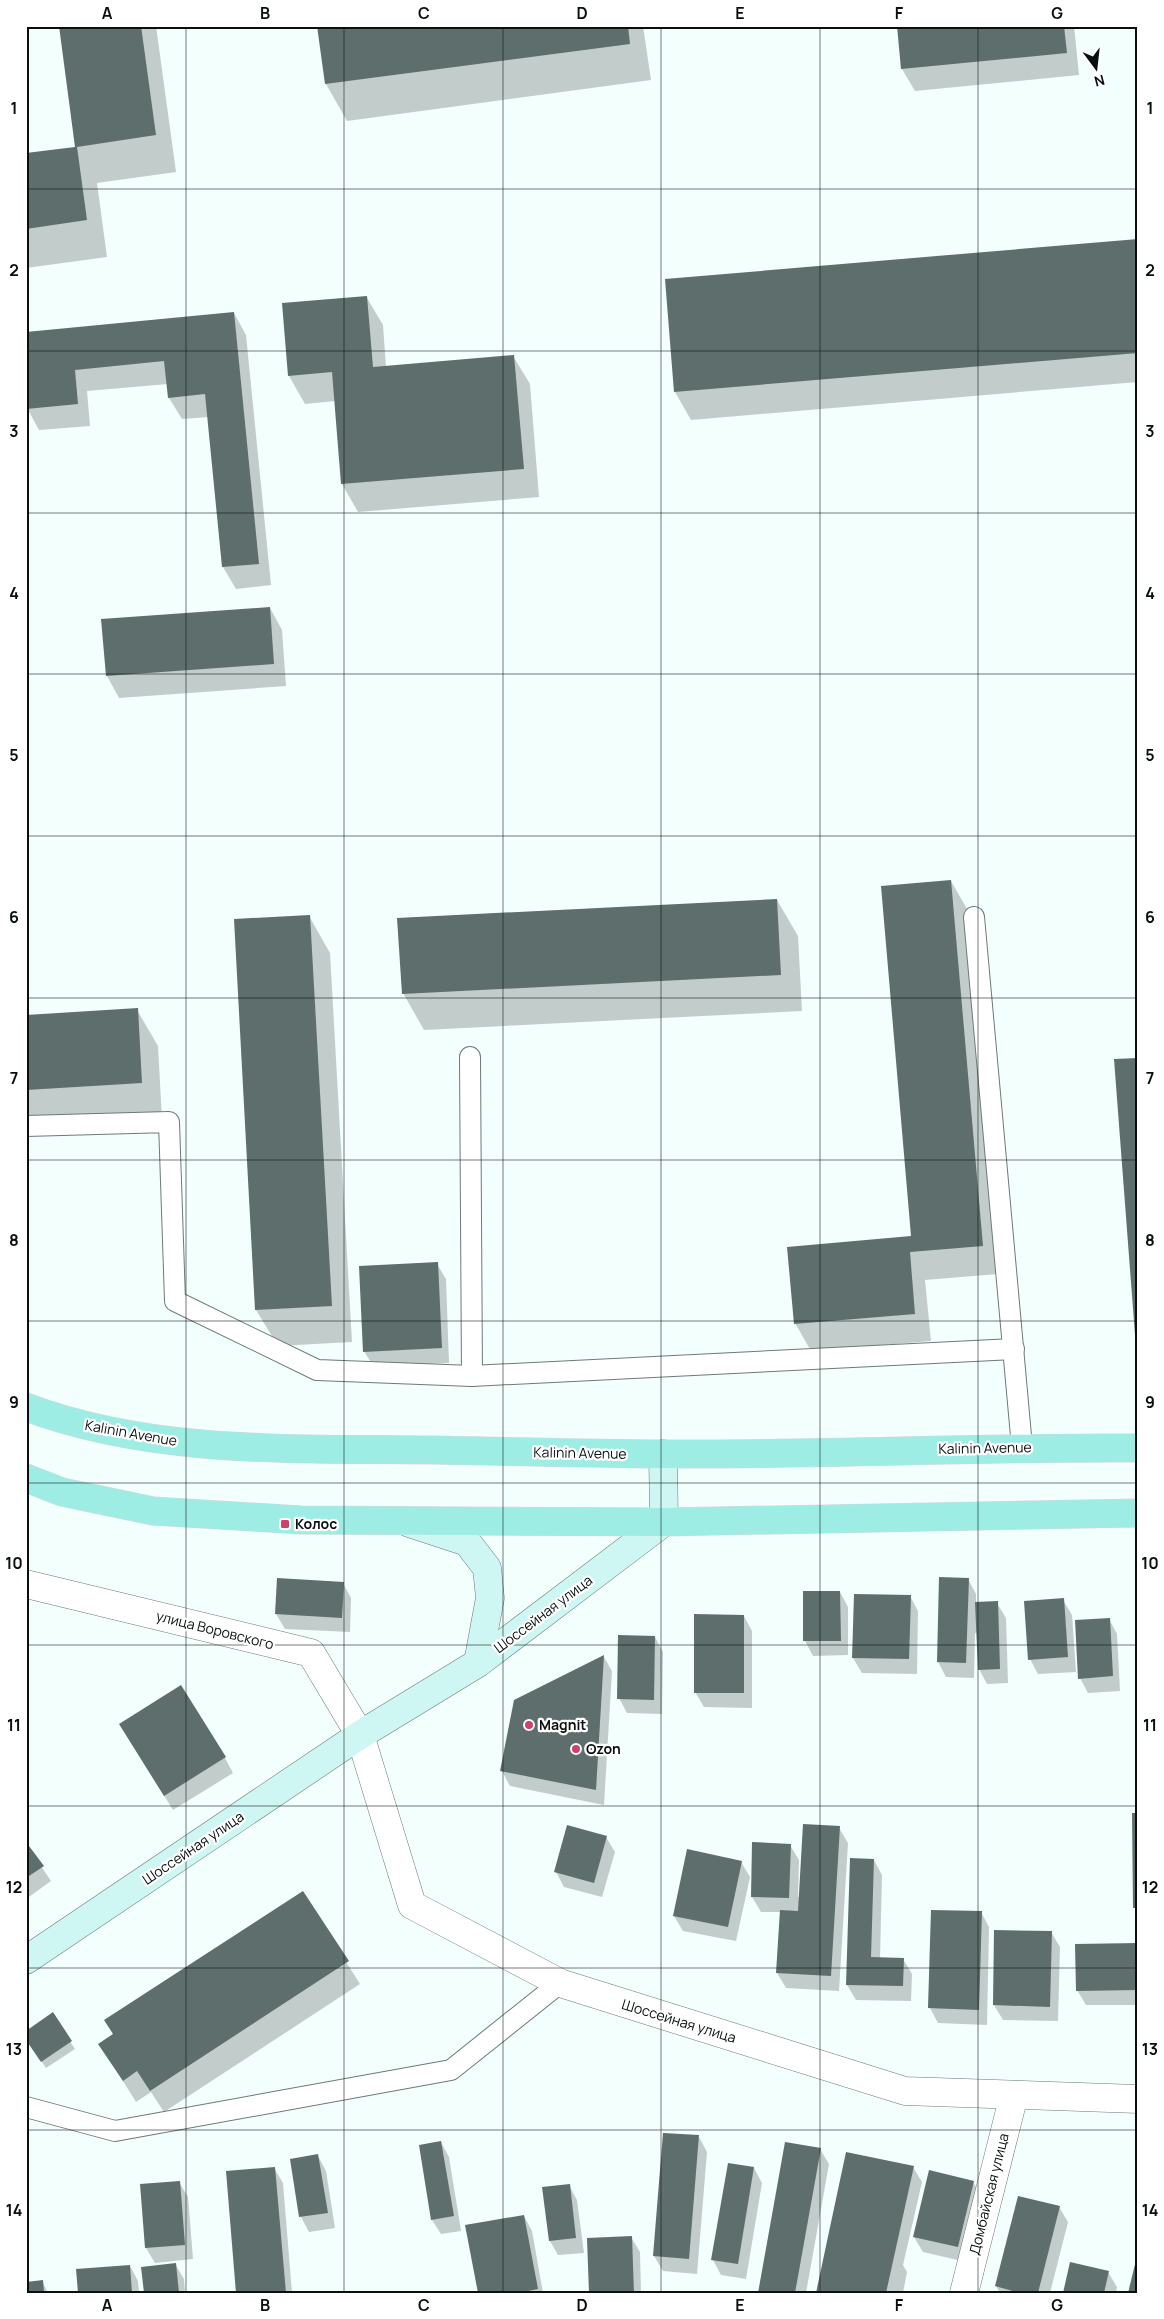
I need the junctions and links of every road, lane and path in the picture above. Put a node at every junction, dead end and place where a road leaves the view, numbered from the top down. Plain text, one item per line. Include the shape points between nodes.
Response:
1 (974, 917) dead end
2 (470, 1057) dead end
3 (26, 1126) edge
4 (1014, 1349) junction
5 (472, 1376) junction
6 (26, 1407) edge
7 (1022, 1447) junction
8 (1138, 1448) edge
9 (663, 1454) junction
10 (26, 1478) edge
11 (1138, 1513) edge
12 (403, 1521) junction
13 (664, 1522) junction
14 (26, 1584) edge
15 (478, 1663) junction
16 (360, 1735) junction
17 (26, 1960) edge
18 (560, 1983) junction
19 (1014, 2095) junction
20 (1138, 2099) edge
21 (26, 2107) edge
22 (964, 2293) edge

1 - 4 lane
2 - 5 lane
3 - 5 lane via 169,1122 175,1300 317,1370
4 - 5 lane
4 - 7 lane
6 - 9 main road, Kalinin Avenue via 60,1420 167,1441 272,1447
7 - 8 main road, Kalinin Avenue
7 - 9 main road, Kalinin Avenue
9 - 13 main road
10 - 12 main road via 62,1492 153,1511 301,1520
11 - 13 main road
12 - 13 main road
12 - 15 main road via 467,1542 487,1568 490,1598
13 - 15 main road, Шоссейная улица
14 - 16 street, улица Воровского via 311,1653
15 - 16 main road, Шоссейная улица
16 - 17 main road, Шоссейная улица
16 - 18 street, Шоссейная улица via 412,1904
18 - 19 street, Шоссейная улица via 905,2092
18 - 21 lane via 451,2070 115,2131
19 - 20 street, Шоссейная улица
19 - 22 street, Домбайская улица

